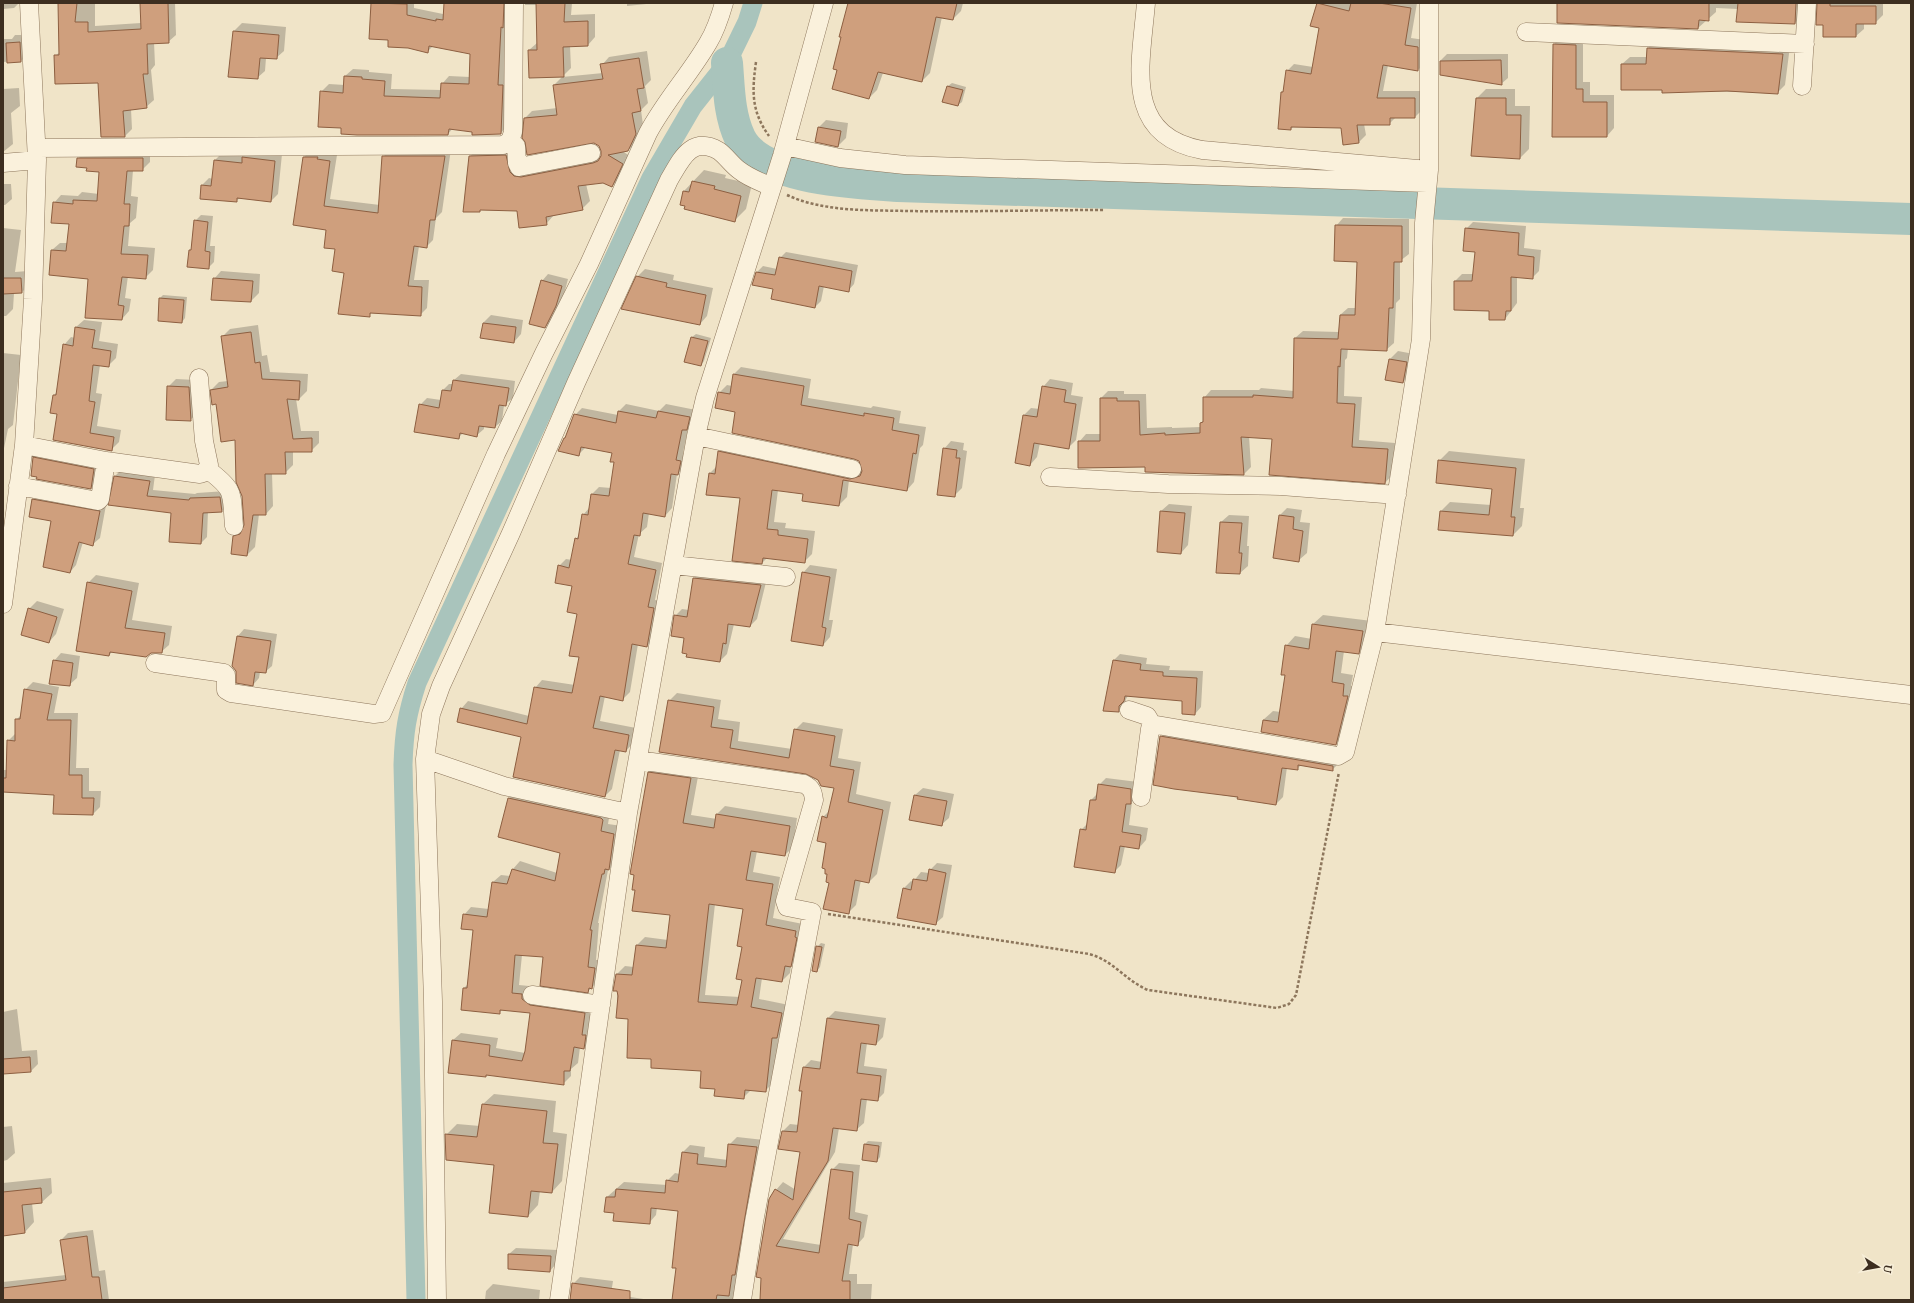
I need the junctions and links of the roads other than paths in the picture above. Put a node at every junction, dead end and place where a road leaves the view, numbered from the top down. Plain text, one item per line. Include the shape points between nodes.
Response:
1 (29, 3) edge
2 (514, 3) edge
3 (724, 3) edge
4 (824, 3) edge
5 (1146, 3) edge
6 (1429, 3) edge
7 (1807, 3) edge
8 (1526, 32) dead end
9 (1805, 44) junction
10 (1802, 86) dead end
11 (510, 141) junction
12 (783, 151) junction
13 (592, 153) dead end
14 (37, 154) junction
15 (3, 163) edge
16 (774, 181) junction
17 (1427, 183) junction
18 (199, 378) dead end
19 (696, 436) junction
20 (24, 445) junction
21 (106, 461) junction
22 (208, 469) junction
23 (852, 469) dead end
24 (1050, 477) dead end
25 (18, 486) junction
26 (1397, 495) junction
27 (234, 526) dead end
28 (673, 565) junction
29 (786, 577) dead end
30 (3, 604) edge
31 (1375, 632) junction
32 (155, 663) dead end
33 (1911, 695) edge
34 (1129, 710) dead end
35 (1153, 726) junction
36 (425, 759) junction
37 (638, 760) junction
38 (1141, 797) dead end
39 (628, 813) junction
40 (532, 995) dead end
41 (601, 1005) junction
42 (437, 1300) edge
43 (559, 1300) edge
44 (742, 1300) edge

1 - 14 street
2 - 11 street via 513,132
3 - 32 street via 708,43 656,117 648,133 589,264 496,454 382,713 374,714 231,693 226,690 224,673
4 - 12 street
5 - 17 street via 1141,90 1144,107 1152,122 1169,139 1202,150
6 - 17 street
7 - 9 street
8 - 9 street
9 - 10 street
11 - 13 street via 516,146 519,167
11 - 14 street via 503,145
12 - 16 street
12 - 17 street via 905,165
14 - 15 street
14 - 20 street via 33,299
16 - 19 street via 705,398
16 - 36 street via 746,175 720,152 701,146 694,147 684,154 669,180 576,383 442,686 431,714
17 - 26 street via 1421,339
18 - 22 street
19 - 23 street
19 - 28 street
20 - 21 street
20 - 25 street
21 - 22 street via 200,474
21 - 25 street via 98,501
22 - 27 street via 229,487
24 - 26 street via 1168,484 1281,486
25 - 30 street
26 - 31 street
28 - 29 street
28 - 37 street
31 - 33 street
31 - 35 street via 1345,752 1342,755
34 - 35 street via 1147,716
35 - 38 street via 1150,729
36 - 39 street via 504,786
36 - 42 street via 433,1001
37 - 39 street
37 - 44 street via 804,784 810,788 814,800 785,901 787,907 812,912 754,1222
39 - 41 street
40 - 41 street
41 - 43 street

